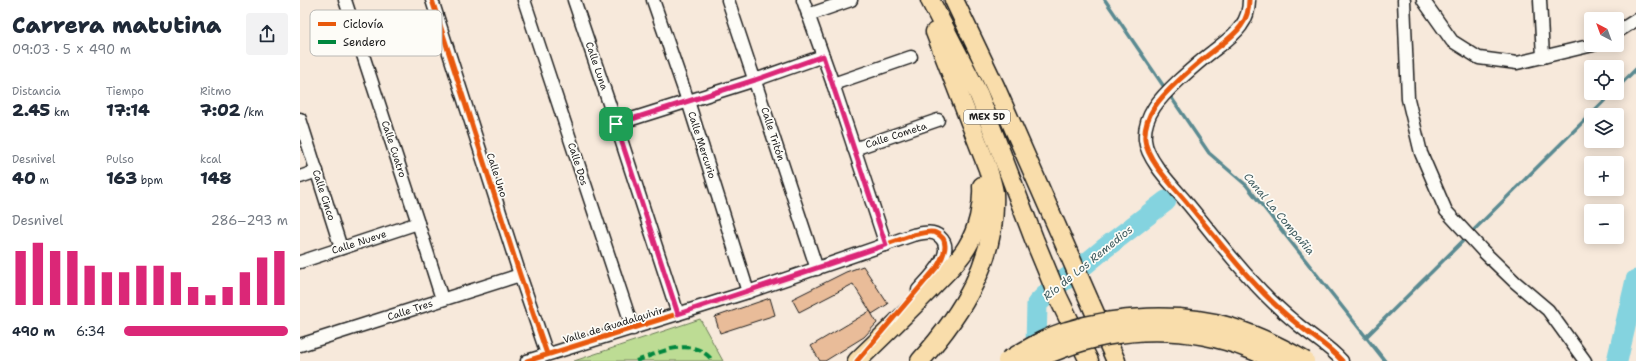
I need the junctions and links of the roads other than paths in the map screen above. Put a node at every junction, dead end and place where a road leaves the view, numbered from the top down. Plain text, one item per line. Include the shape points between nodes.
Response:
1 (345, 0) edge
2 (432, 0) edge
3 (524, 0) edge
4 (574, 0) edge
5 (653, 0) edge
6 (728, 0) edge
7 (803, 0) edge
8 (851, 0) edge
9 (922, 0) edge
10 (930, 0) edge
11 (954, 0) edge
12 (1249, 0) edge
13 (1404, 0) edge
14 (1423, 0) edge
15 (1540, 0) edge
16 (348, 10) edge
17 (435, 10) edge
18 (808, 15) junction
19 (1636, 20) edge
20 (1624, 28) edge
21 (442, 31) edge
22 (1584, 47) edge
23 (363, 56) edge
24 (823, 56) junction
25 (911, 57) dead end
26 (1544, 57) junction
27 (755, 80) junction
28 (833, 84) junction
29 (688, 101) junction
30 (300, 119) edge
31 (938, 120) dead end
32 (616, 124) junction
33 (854, 149) junction
34 (982, 149) junction
35 (317, 171) junction
36 (300, 177) edge
37 (418, 223) junction
38 (886, 245) junction
39 (342, 248) junction
40 (300, 262) edge
41 (817, 269) junction
42 (520, 274) junction
43 (748, 292) junction
44 (442, 300) junction
45 (678, 314) junction
46 (633, 329) junction
47 (300, 345) edge
48 (547, 354) junction
49 (527, 361) edge
50 (857, 361) edge
51 (920, 361) edge
52 (1007, 361) edge
53 (1032, 361) edge
54 (1089, 361) edge
55 (1116, 361) edge
56 (1277, 361) edge
57 (1305, 361) edge
58 (1342, 361) edge
59 (1586, 361) edge

1 - 16 street, Calle Cuatro
2 - 17 street, Calle Uno
3 - 46 street, Calle Dos
4 - 32 street, Calle Luna
5 - 29 street, Calle Mercurio
6 - 27 street, Calle Tritón
7 - 18 street
8 - 18 street
9 - 34 highway
10 - 54 highway, MEX 5D via 979,95 1034,239
11 - 55 highway, MEX 5D via 995,86
12 - 58 street via 1249,10 1242,26 1165,93 1148,117 1145,140 1159,168 1232,258 1266,296
13 - 59 street via 1408,99 1421,153 1446,211 1515,282 1548,310
14 - 26 street via 1452,41 1480,58 1517,63
15 - 26 street
18 - 24 street
19 - 20 street
21 - 42 street, Calle Uno
22 - 26 street
23 - 37 street, Calle Cuatro
24 - 27 street
24 - 28 street
25 - 28 street
27 - 29 street
27 - 41 street, Calle Tritón
28 - 33 street
29 - 32 street
29 - 43 street, Calle Mercurio
30 - 35 street, Calle Cinco
31 - 33 street, Calle Cometa
32 - 45 street, Calle Luna
33 - 38 street
34 - 50 highway via 982,203 968,247
34 - 51 highway via 994,192 993,223 987,250 979,275 963,304
35 - 36 street
35 - 39 street, Calle Cinco
37 - 39 street, Calle Nueve
37 - 44 street, Calle Cuatro
38 - 41 street, Valle de Guadalquivir
38 - 50 street, Valle de Guadalquivir via 928,232 936,233 946,247 937,267
39 - 40 street, Calle Nueve
41 - 43 street, Valle de Guadalquivir
42 - 44 street, Calle Tres
42 - 48 street, Calle Uno
43 - 45 street, Valle de Guadalquivir
44 - 47 street, Calle Tres
45 - 46 street, Valle de Guadalquivir
46 - 48 street, Valle de Guadalquivir
48 - 49 street, Valle de Guadalquivir
52 - 57 highway, bridge via 1066,331 1113,321 1159,318 1203,321 1230,327 1278,346
53 - 56 highway, bridge via 1082,341 1124,333 1176,332 1237,344

